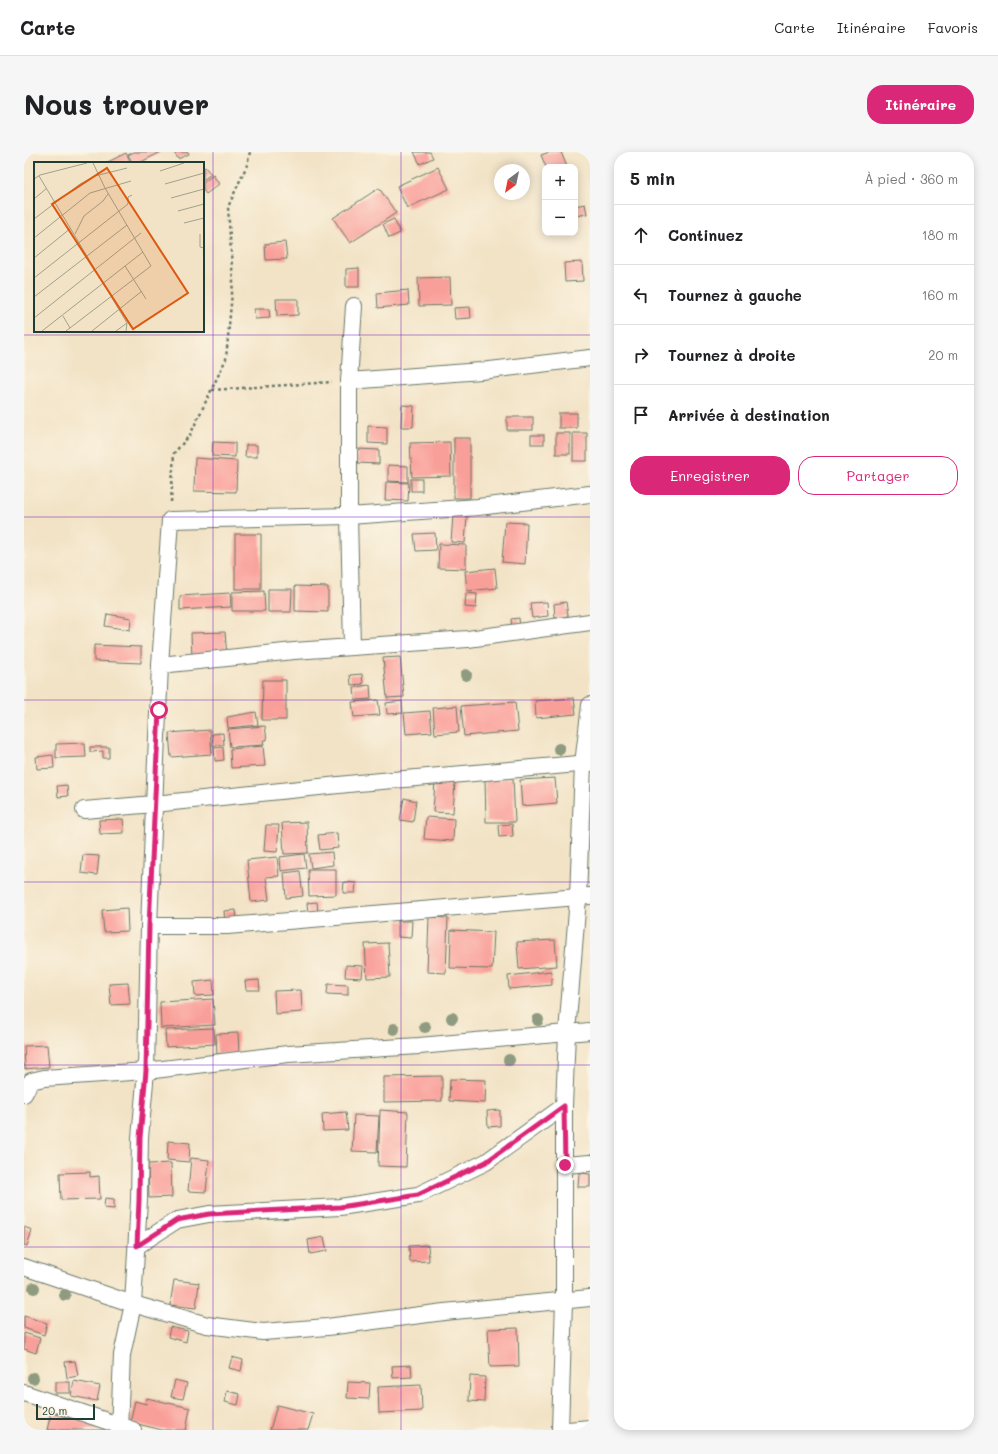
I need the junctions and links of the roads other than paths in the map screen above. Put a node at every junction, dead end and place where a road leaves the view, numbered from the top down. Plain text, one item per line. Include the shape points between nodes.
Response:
1 (354, 306) dead end
2 (590, 358) edge
3 (349, 380) junction
4 (590, 494) edge
5 (349, 516) junction
6 (590, 622) edge
7 (352, 647) junction
8 (160, 665) junction
9 (590, 705) edge
10 (587, 764) edge
11 (154, 804) junction
12 (84, 810) dead end
13 (584, 897) edge
14 (149, 926) junction
15 (590, 1031) edge
16 (567, 1033) junction
17 (146, 1071) junction
18 (24, 1094) edge
19 (564, 1106) junction
20 (590, 1163) edge
21 (565, 1165) junction
22 (137, 1246) junction
23 (24, 1267) edge
24 (590, 1298) edge
25 (564, 1300) junction
26 (134, 1304) junction
27 (24, 1393) edge
28 (124, 1428) edge
29 (590, 1428) edge
30 (560, 1430) edge
31 (568, 1430) edge

1 - 3 street
2 - 3 street via 481,371
3 - 5 street
4 - 5 street via 478,507
5 - 7 street
5 - 8 street via 170,520
6 - 7 street via 468,639
7 - 8 street
8 - 11 street
9 - 10 street
10 - 11 street via 358,783
10 - 13 street
11 - 12 street
11 - 14 street
13 - 14 street via 227,926
13 - 16 street
14 - 17 street
15 - 16 street
16 - 17 street via 288,1054
16 - 19 street
17 - 18 street via 44,1078 31,1081
17 - 22 street via 140,1138
19 - 21 street
19 - 22 street via 486,1162 418,1195 340,1207 209,1214 177,1220
20 - 21 street
21 - 25 street
22 - 26 street
23 - 26 street
24 - 25 street
25 - 26 street via 263,1332 207,1325
25 - 30 street
26 - 28 street via 122,1355
27 - 28 street
29 - 31 street

